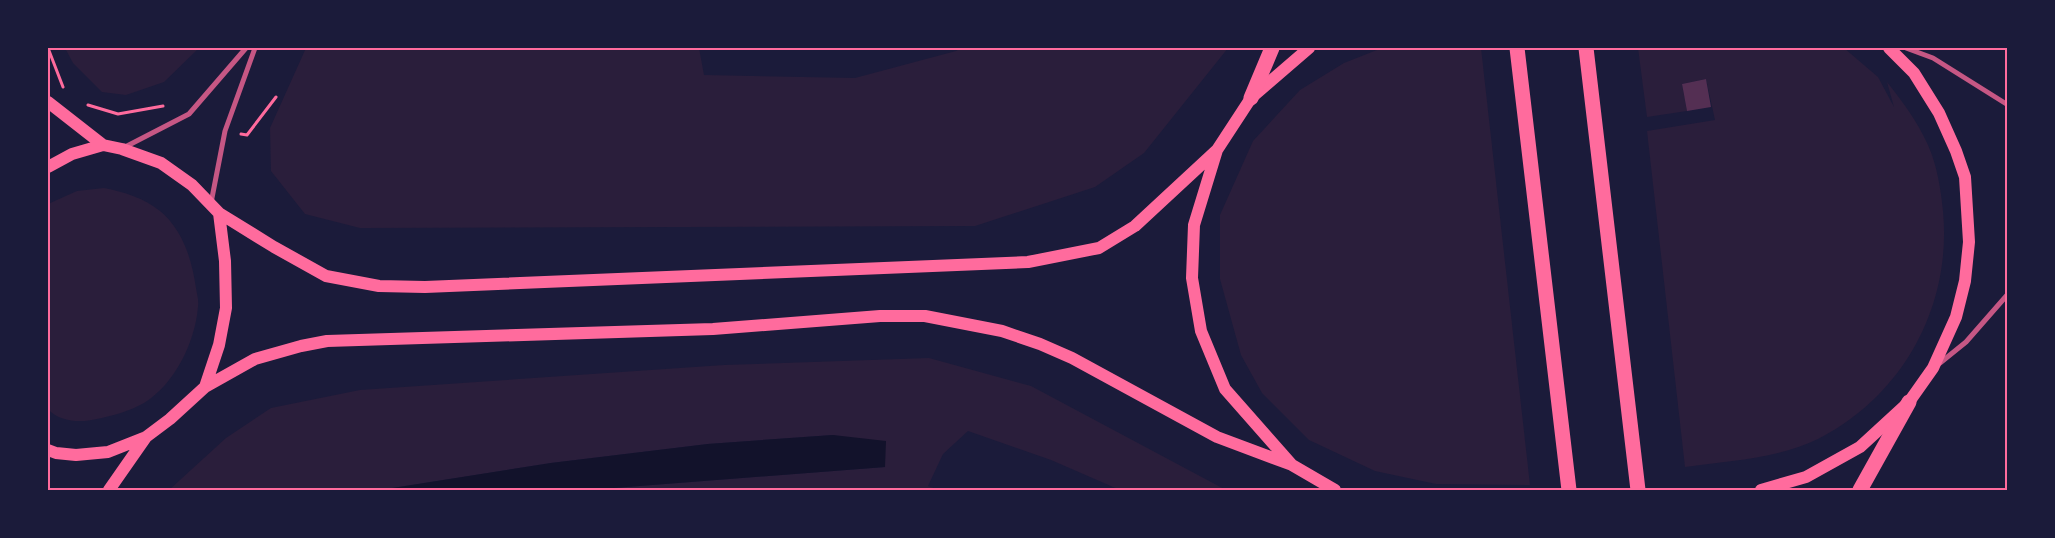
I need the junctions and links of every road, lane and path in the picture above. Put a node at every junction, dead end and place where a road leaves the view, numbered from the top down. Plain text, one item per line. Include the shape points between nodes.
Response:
1 (48, 48) edge
2 (246, 48) edge
3 (255, 48) edge
4 (1272, 48) edge
5 (1308, 48) edge
6 (1516, 48) edge
7 (1586, 48) edge
8 (1889, 48) edge
9 (1906, 48) edge
10 (64, 88) dead end
11 (276, 97) dead end
12 (1251, 98) junction
13 (48, 102) edge
14 (83, 103) dead end
15 (2008, 105) edge
16 (166, 106) dead end
17 (247, 135) dead end
18 (103, 145) junction
19 (122, 149) junction
20 (1217, 150) junction
21 (48, 167) edge
22 (215, 208) junction
23 (2008, 294) edge
24 (1933, 368) junction
25 (205, 387) junction
26 (1908, 402) junction
27 (146, 437) junction
28 (48, 450) edge
29 (1292, 465) junction
30 (109, 490) edge
31 (1335, 490) edge
32 (1569, 490) edge
33 (1638, 490) edge
34 (1762, 490) edge
35 (1860, 490) edge

1 - 10 path
2 - 19 street via 189,114
3 - 22 street via 225,131
4 - 12 highway
5 - 12 main road
6 - 32 highway
7 - 33 highway
8 - 24 main road via 1914,73 1939,112 1965,177 1969,242 1966,281 1956,317
9 - 15 street via 1933,58
11 - 17 path
12 - 20 main road
13 - 18 main road
14 - 16 path via 118,114
18 - 19 main road
18 - 21 main road via 72,154
19 - 22 main road via 161,162 192,185
20 - 22 main road via 1128,231 1099,248 1028,262 425,287 379,286 326,276
20 - 29 main road via 1194,225 1192,278 1201,331 1225,389
22 - 25 main road via 226,261 226,308 220,345
23 - 24 street via 1966,342
24 - 26 main road
25 - 27 main road
25 - 29 main road via 255,359 327,341 713,329 880,316 925,316 1002,331 1040,344 1072,358 1217,438
26 - 34 main road via 1860,447 1806,477
26 - 35 highway
27 - 28 main road via 108,452 76,455
27 - 30 main road
29 - 31 main road

